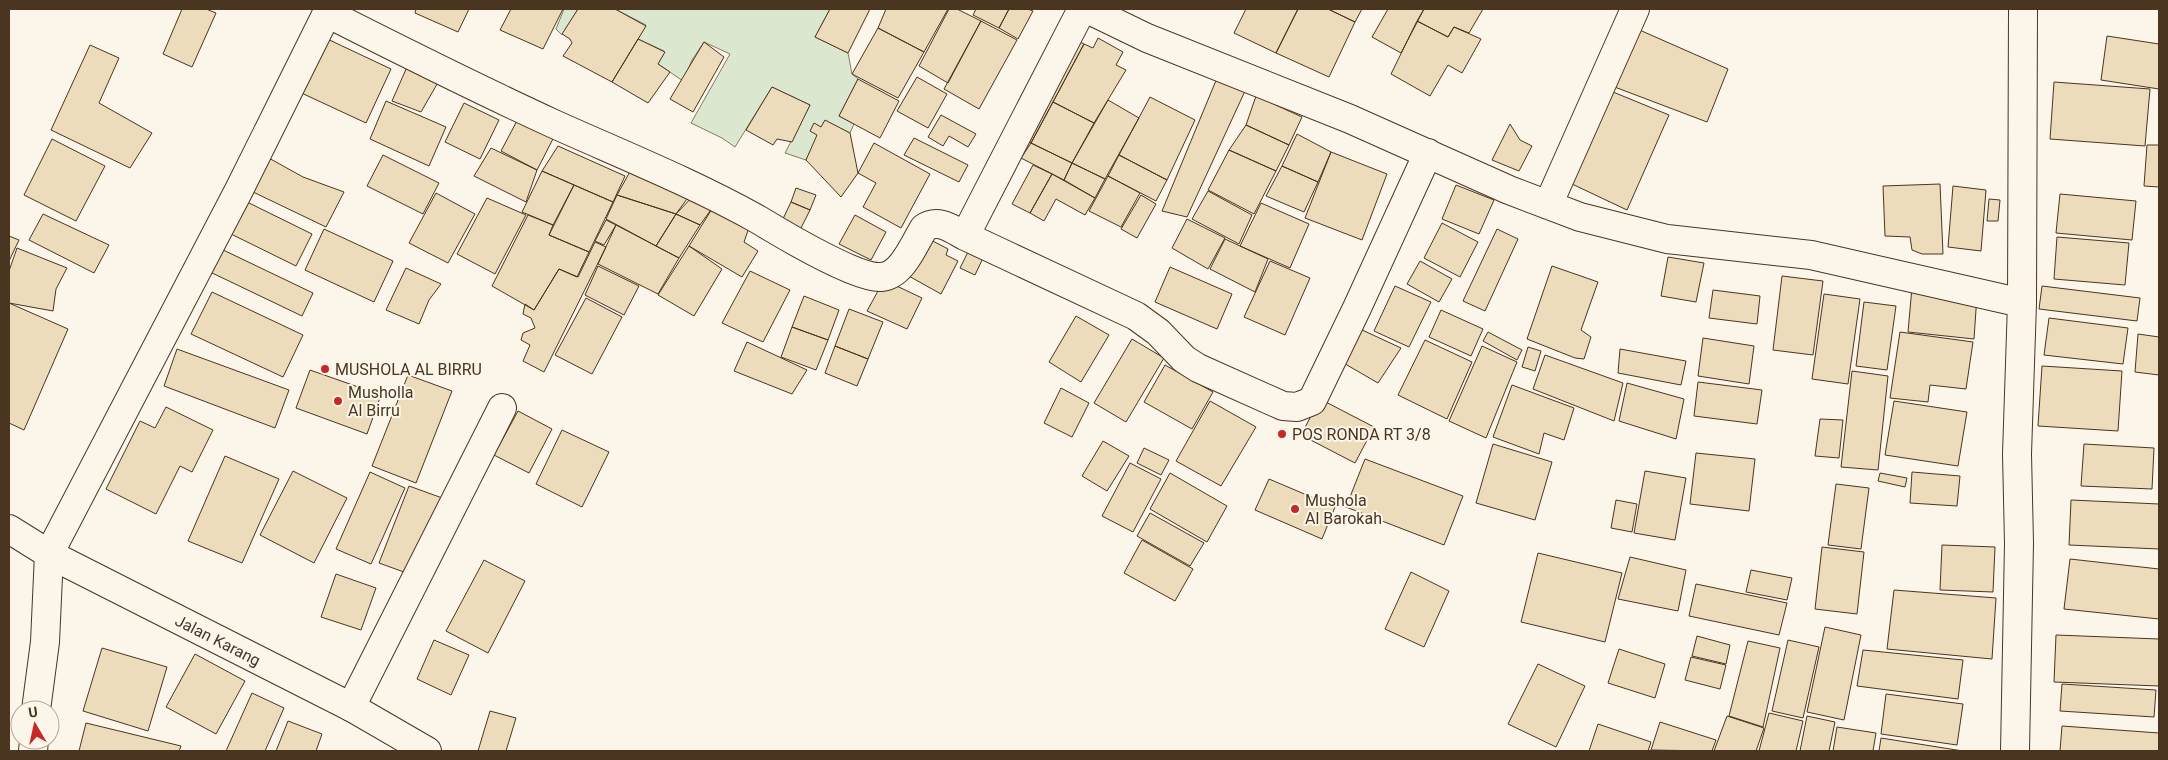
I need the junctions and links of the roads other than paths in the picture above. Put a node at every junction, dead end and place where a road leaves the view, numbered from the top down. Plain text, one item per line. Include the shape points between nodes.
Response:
1 (1082, 9) edge
2 (1087, 9) edge
3 (1635, 9) edge
4 (2023, 9) edge
5 (328, 11) edge
6 (1428, 154) junction
7 (1548, 204) junction
8 (965, 236) junction
9 (2022, 303) junction
10 (502, 408) dead end
11 (9, 529) edge
12 (49, 554) junction
13 (37, 700) edge
14 (351, 707) junction
15 (427, 751) edge
16 (2015, 751) edge

1 - 8 street
2 - 6 street via 1147,38 1350,119
3 - 7 street
4 - 9 street
5 - 8 street via 459,79 640,161 750,215 807,248 869,276 882,277 896,271 928,225 942,224
5 - 12 street via 239,190
6 - 7 street
6 - 8 street via 1317,394 1312,401 1297,407 1283,406 1198,368 1136,316
7 - 9 street via 1580,218 1667,239 1811,254
9 - 16 street via 2017,454 2019,543
10 - 14 street
11 - 12 street, Jalan Karang
12 - 13 street via 45,642
12 - 14 street, Jalan Karang
14 - 15 street, Jalan Karang

